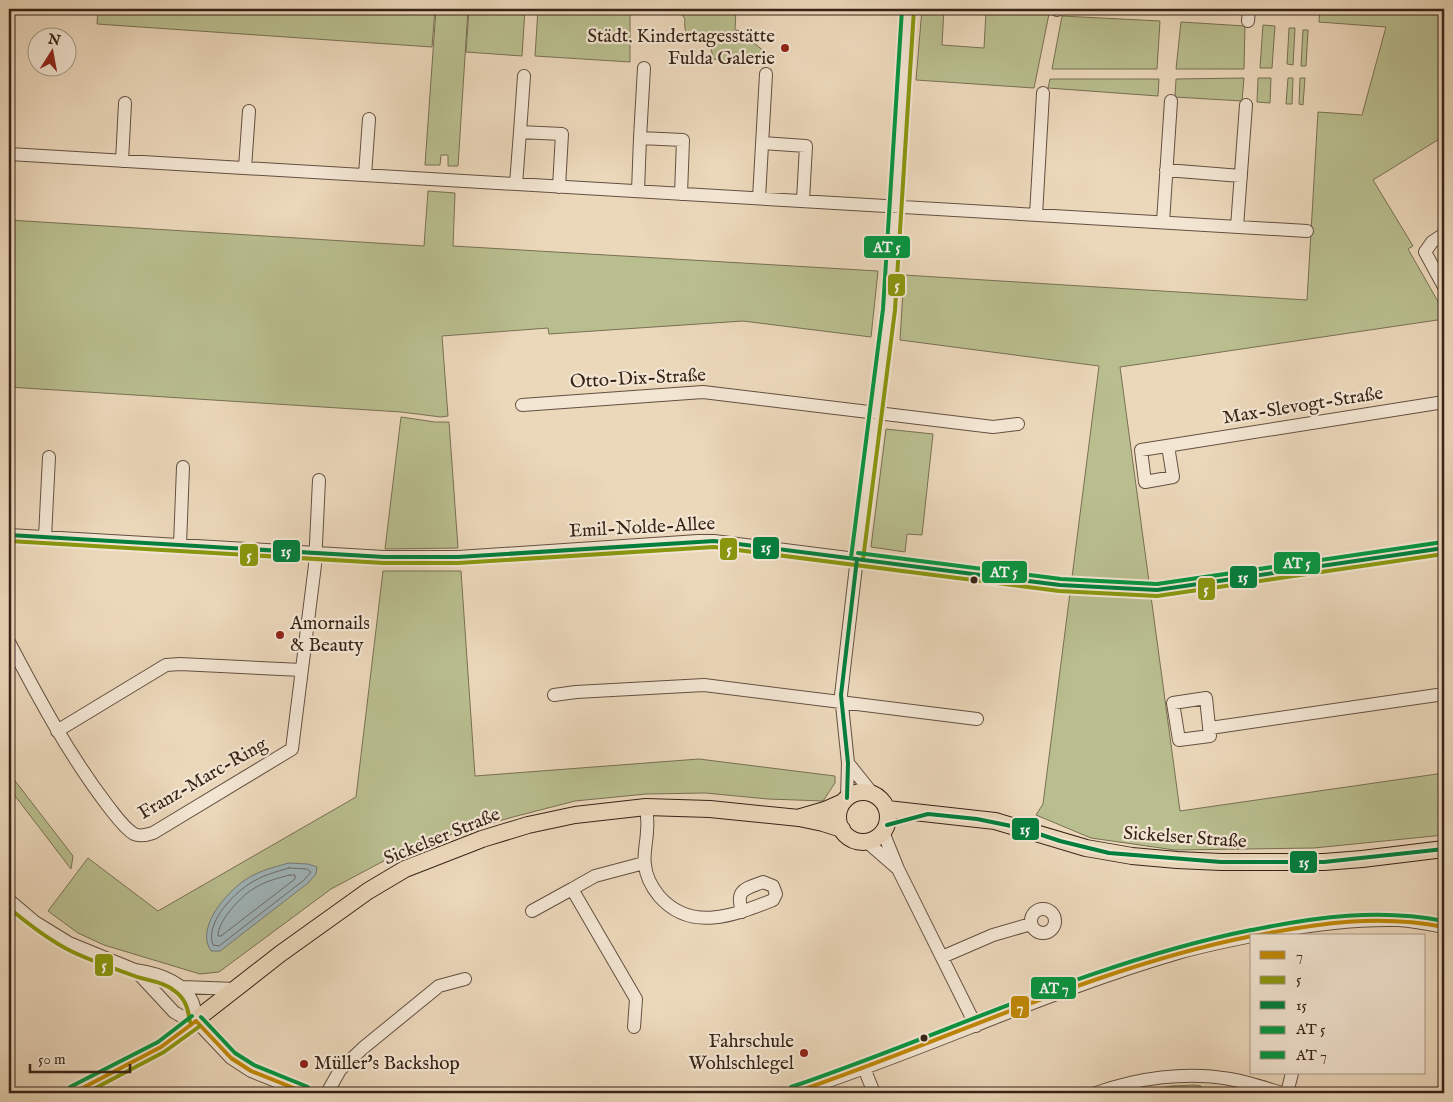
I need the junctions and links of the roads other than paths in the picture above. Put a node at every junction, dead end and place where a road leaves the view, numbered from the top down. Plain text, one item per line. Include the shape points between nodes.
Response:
1 (908, 9) edge
2 (644, 68) dead end
3 (766, 74) dead end
4 (524, 76) dead end
5 (1043, 93) dead end
6 (1171, 101) dead end
7 (126, 103) dead end
8 (1246, 105) dead end
9 (250, 111) dead end
10 (369, 119) dead end
11 (520, 132) junction
12 (640, 138) junction
13 (762, 143) junction
14 (9, 154) edge
15 (122, 160) junction
16 (246, 168) junction
17 (1166, 170) junction
18 (365, 175) junction
19 (1241, 176) junction
20 (516, 184) junction
21 (559, 187) junction
22 (638, 191) junction
23 (681, 194) junction
24 (759, 198) junction
25 (803, 200) junction
26 (897, 206) junction
27 (1036, 214) junction
28 (1163, 222) junction
29 (1237, 227) junction
30 (1307, 231) dead end
31 (1444, 234) edge
32 (1444, 287) edge
33 (1444, 402) edge
34 (522, 405) dead end
35 (875, 414) junction
36 (1018, 424) dead end
37 (1168, 446) dead end
38 (49, 457) dead end
39 (183, 467) dead end
40 (319, 480) dead end
41 (9, 535) edge
42 (45, 537) junction
43 (180, 545) junction
44 (1444, 548) edge
45 (316, 553) junction
46 (857, 559) junction
47 (9, 642) edge
48 (302, 670) junction
49 (1444, 694) edge
50 (554, 695) dead end
51 (841, 703) junction
52 (977, 719) dead end
53 (1210, 728) dead end
54 (57, 731) junction
55 (848, 763) junction
56 (872, 794) junction
57 (845, 800) junction
58 (646, 807) junction
59 (799, 818) junction
60 (886, 822) junction
61 (842, 829) junction
62 (866, 842) junction
63 (1444, 849) edge
64 (644, 863) junction
65 (898, 869) junction
66 (572, 889) junction
67 (9, 900) edge
68 (532, 911) dead end
69 (742, 912) dead end
70 (1031, 924) dead end
71 (1444, 927) edge
72 (1309, 931) edge
73 (1275, 934) edge
74 (1250, 936) edge
75 (942, 957) junction
76 (135, 970) junction
77 (465, 979) dead end
78 (182, 988) junction
79 (236, 989) junction
80 (196, 1021) junction
81 (976, 1026) junction
82 (634, 1027) dead end
83 (864, 1068) junction
84 (1292, 1074) edge
85 (282, 1089) edge
86 (73, 1093) edge
87 (306, 1093) edge
88 (327, 1093) edge
89 (793, 1093) edge
90 (874, 1093) edge
91 (1096, 1093) edge
92 (1282, 1093) edge
93 (1287, 1093) edge

1 - 26 street
2 - 12 street
3 - 13 street
4 - 11 street
5 - 27 street
6 - 17 street
7 - 15 street
8 - 19 street
9 - 16 street
10 - 18 street
11 - 20 street
11 - 21 street via 562,134
12 - 22 street
12 - 23 street via 683,140
13 - 24 street
13 - 25 street via 806,146
14 - 15 street
15 - 16 street
16 - 18 street
17 - 19 street
17 - 28 street
18 - 20 street
19 - 29 street
20 - 21 street
21 - 22 street
22 - 23 street
23 - 24 street
24 - 25 street
25 - 26 street
26 - 27 street
26 - 35 street via 889,310
27 - 28 street
28 - 29 street
29 - 30 street
31 - 32 street via 1425,252
33 - 37 street, Max-Slevogt-Straße
34 - 35 street, Otto-Dix-Straße via 702,392
35 - 36 street, Otto-Dix-Straße via 993,427
35 - 46 street
38 - 42 street
39 - 43 street
40 - 45 street
41 - 42 street, Emil-Nolde-Allee
42 - 43 street, Emil-Nolde-Allee
43 - 45 street, Emil-Nolde-Allee
44 - 46 street, Emil-Nolde-Allee via 1157,590 1060,585
45 - 46 street, Emil-Nolde-Allee via 458,557 698,541
45 - 48 street, Franz-Marc-Ring
46 - 51 street
47 - 54 street, Franz-Marc-Ring
48 - 54 street via 166,665
48 - 54 street, Franz-Marc-Ring via 292,749 144,836 135,834 122,823 88,780
49 - 53 street
50 - 51 street via 704,685
51 - 52 street
51 - 55 street
55 - 56 street
55 - 57 street
56 - 57 main road via 856,793
56 - 60 main road via 884,803
57 - 59 main road, Sickelser Straße
57 - 61 main road via 839,818
58 - 59 main road, Sickelser Straße via 710,809
58 - 64 street
58 - 79 main road, Sickelser Straße via 575,815 528,825 405,869 336,912
59 - 61 main road, Sickelser Straße
60 - 62 main road via 877,837
60 - 63 main road, Sickelser Straße via 903,822 928,814 995,821 1109,853 1177,860 1324,862
60 - 65 street
61 - 62 main road via 855,840
62 - 65 street
64 - 66 street via 595,876
64 - 69 street via 654,889 676,910 704,919
65 - 75 street
66 - 68 street
66 - 82 street via 636,999
67 - 76 street via 69,944
70 - 75 street via 993,935
71 - 72 street via 1400,920 1359,922
72 - 73 street
74 - 81 street via 1161,958
75 - 81 street
76 - 78 street via 159,976
76 - 80 street via 174,1012
77 - 88 street via 439,986 363,1048 340,1070
78 - 79 street
78 - 80 street via 193,1003
79 - 80 main road, Sickelser Straße
80 - 85 street via 231,1058
80 - 86 main road, Sickelser Straße via 161,1047
81 - 83 street
83 - 89 street
83 - 90 street
84 - 93 street
85 - 87 street
91 - 92 street via 1157,1078 1201,1076 1230,1079

